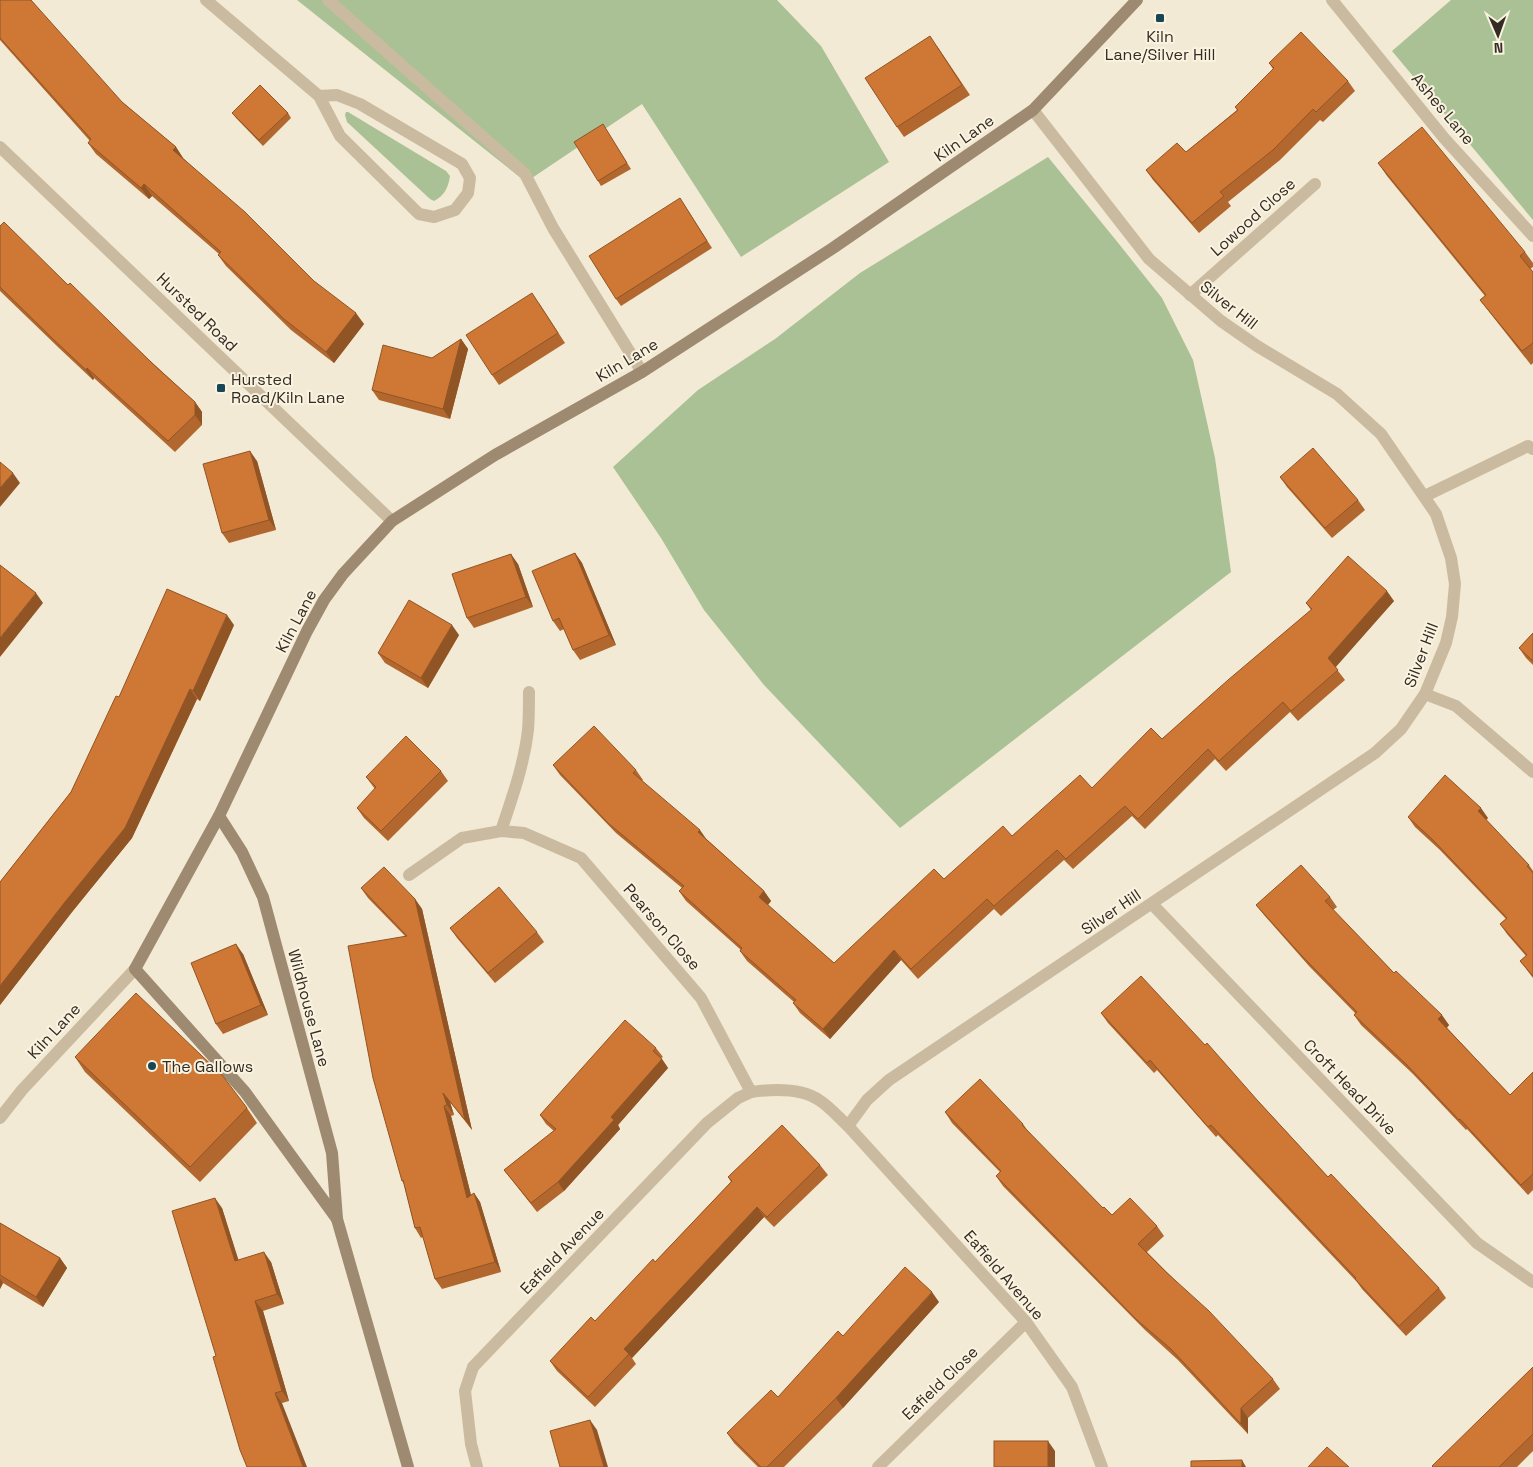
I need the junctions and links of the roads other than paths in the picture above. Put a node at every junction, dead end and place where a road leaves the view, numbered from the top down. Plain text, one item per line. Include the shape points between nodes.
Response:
1 (206, 0) edge
2 (328, 0) edge
3 (1137, 0) edge
4 (1332, 0) edge
5 (319, 96) junction
6 (1034, 110) junction
7 (0, 147) edge
8 (1315, 184) dead end
9 (1533, 236) edge
10 (1190, 294) junction
11 (642, 372) junction
12 (1533, 449) edge
13 (1424, 496) junction
14 (392, 521) junction
15 (529, 692) dead end
16 (1425, 694) junction
17 (1533, 772) edge
18 (219, 816) junction
19 (501, 831) junction
20 (409, 875) dead end
21 (1152, 904) junction
22 (135, 969) junction
23 (751, 1092) junction
24 (0, 1118) edge
25 (848, 1126) junction
26 (337, 1219) junction
27 (1533, 1282) edge
28 (1026, 1322) junction
29 (408, 1467) edge
30 (478, 1467) edge
31 (878, 1467) edge
32 (1102, 1467) edge

1 - 5 street
2 - 11 street via 525,174 553,228
3 - 6 main road, Kiln Lane
4 - 9 street, Ashes Lane via 1444,138
5 - 5 street via 340,136 419,214 434,217 456,210 468,193 470,178 462,164 360,104 337,95
6 - 10 street, Silver Hill via 1149,259
6 - 11 main road, Kiln Lane via 833,248
7 - 14 street, Hursted Road
8 - 10 street, Lowood Close
10 - 13 street, Silver Hill via 1256,346 1336,394 1381,434
11 - 14 main road, Kiln Lane via 496,455
12 - 13 street via 1528,446
13 - 16 street, Silver Hill via 1436,514 1445,538 1455,584 1446,643
14 - 18 main road, Kiln Lane via 342,574 324,600
15 - 19 street via 523,759
16 - 17 street via 1456,706
16 - 21 street, Silver Hill via 1401,729 1374,753
18 - 22 main road, Kiln Lane
18 - 26 main road, Wildhouse Lane via 242,852 263,897 332,1153
19 - 20 street, Pearson Close via 462,838
19 - 23 street, Pearson Close via 524,833 581,858 701,998
21 - 25 street, Silver Hill via 889,1080 866,1100
21 - 27 street, Croft Head Drive via 1477,1243
22 - 24 street, Kiln Lane
22 - 26 main road, Wildhouse Lane via 245,1092
23 - 25 street via 772,1089 805,1094 819,1099
23 - 30 street, Eafield Avenue via 738,1098 707,1123 473,1367 465,1392 471,1444
25 - 28 street, Eafield Avenue
26 - 29 main road, Wildhouse Lane
28 - 31 street, Eafield Close
28 - 32 street, Eafield Avenue via 1072,1387

